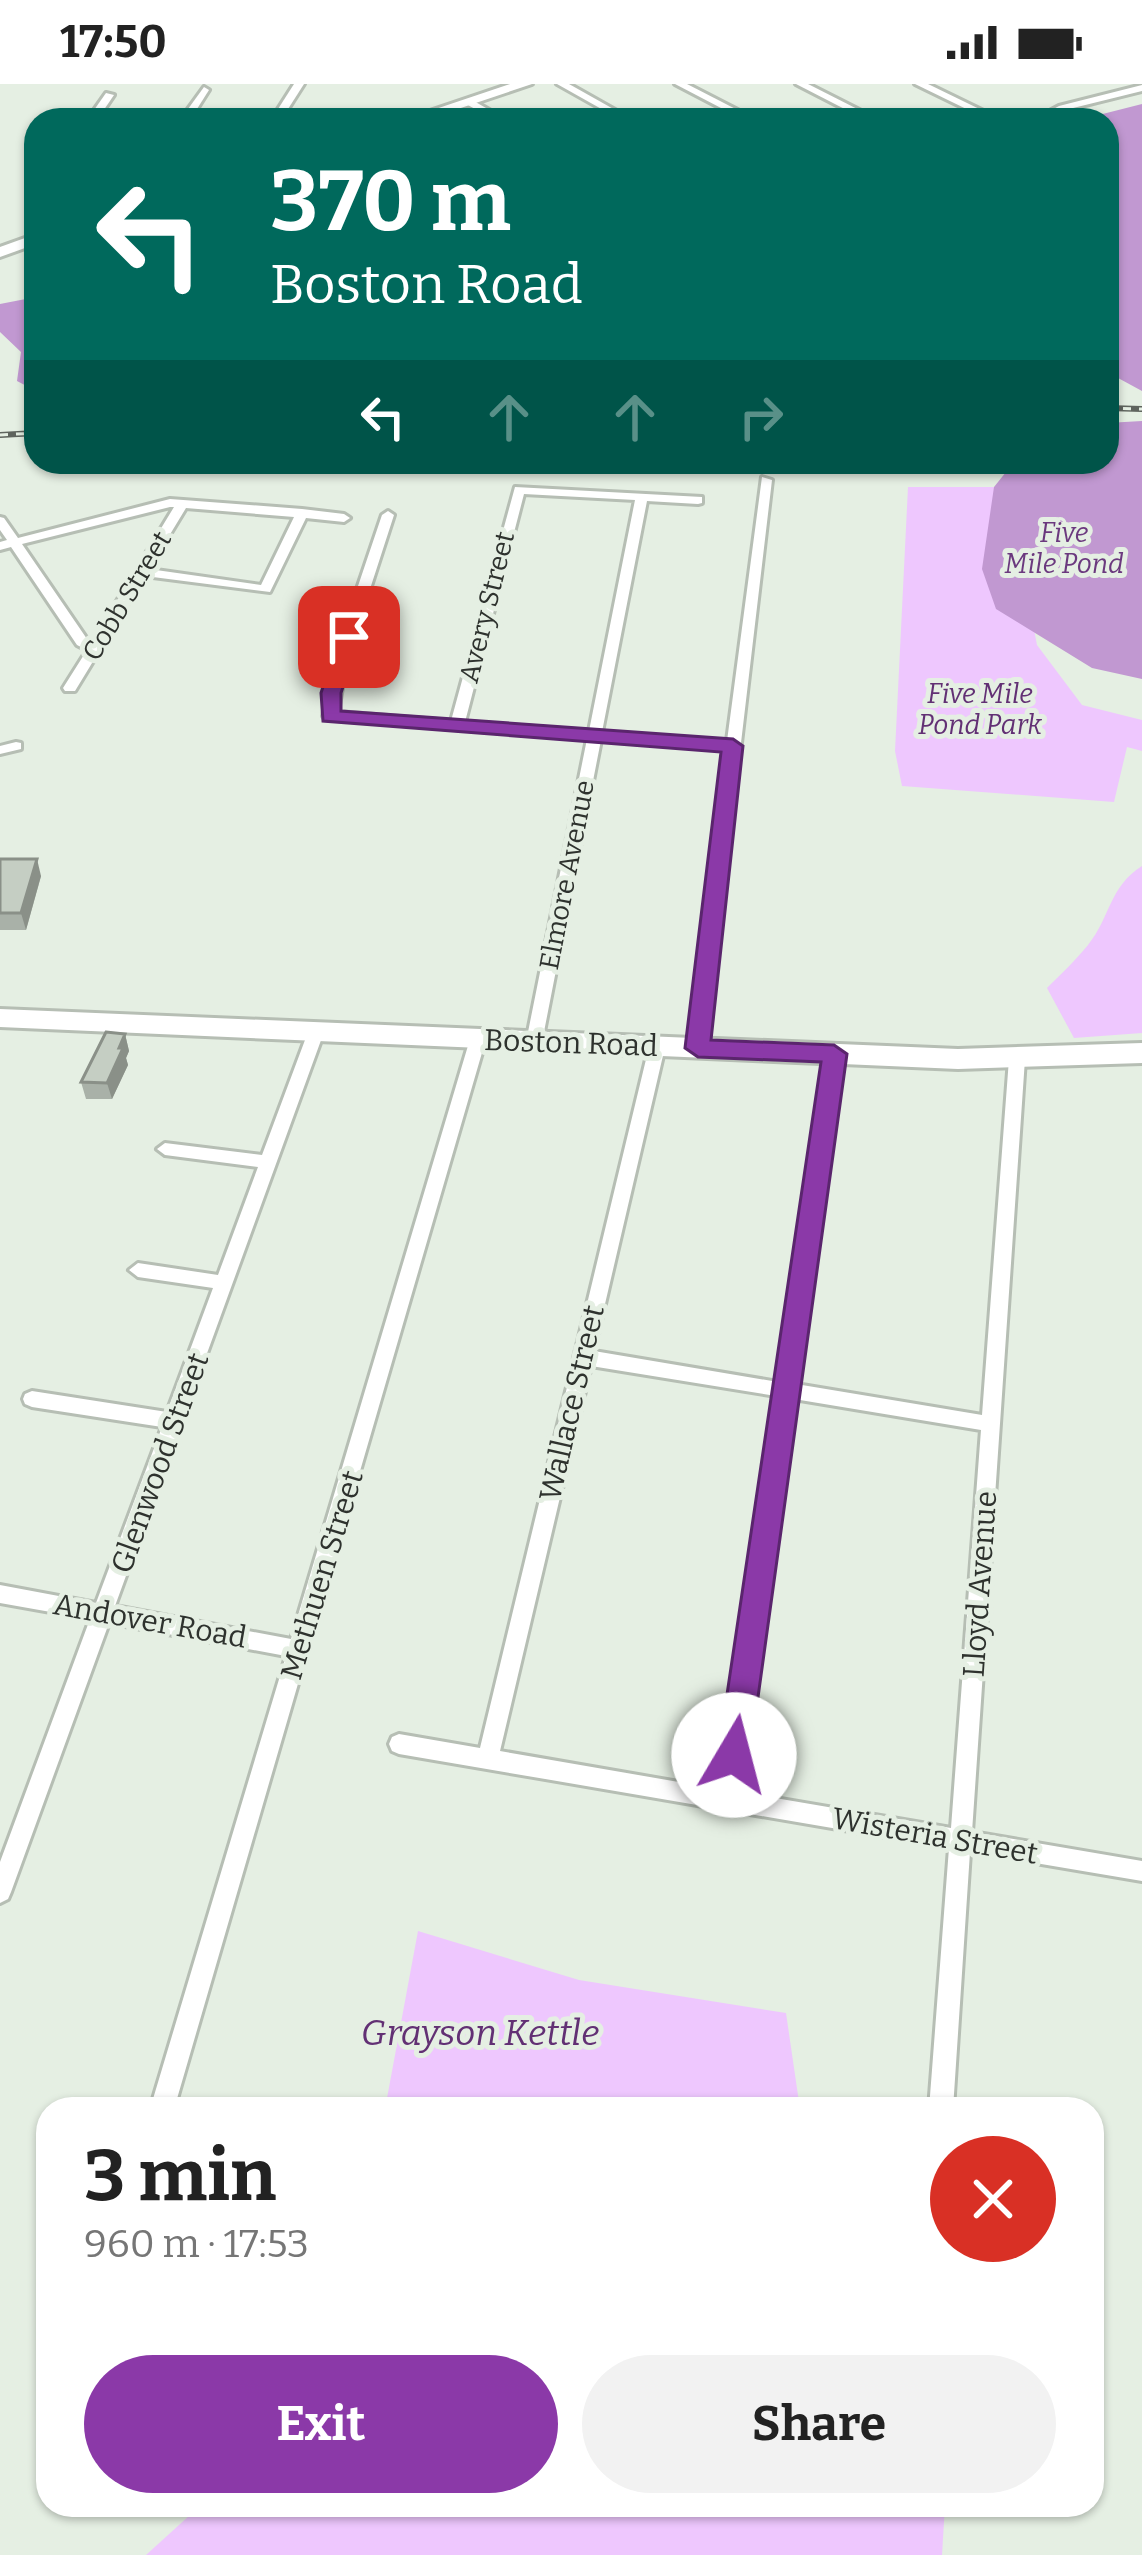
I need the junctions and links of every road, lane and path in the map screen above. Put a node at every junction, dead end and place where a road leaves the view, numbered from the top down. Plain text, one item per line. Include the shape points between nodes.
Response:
1 (525, 84) edge
2 (562, 84) edge
3 (680, 84) edge
4 (801, 84) edge
5 (920, 84) edge
6 (1098, 84) edge
7 (1142, 88) edge
8 (204, 90) dead end
9 (1117, 92) junction
10 (109, 95) dead end
11 (469, 101) junction
12 (100, 108) edge
13 (193, 108) edge
14 (447, 108) edge
15 (481, 108) edge
16 (606, 108) edge
17 (728, 108) edge
18 (850, 108) edge
19 (971, 108) edge
20 (1072, 108) edge
21 (766, 480) dead end
22 (642, 497) junction
23 (698, 500) dead end
24 (183, 503) junction
25 (302, 514) junction
26 (388, 515) dead end
27 (344, 518) dead end
28 (0, 521) edge
29 (7, 544) edge
30 (141, 572) junction
31 (96, 649) junction
32 (70, 688) dead end
33 (457, 725) junction
34 (595, 736) junction
35 (733, 746) junction
36 (1, 1021) edge
37 (316, 1032) junction
38 (478, 1039) junction
39 (534, 1042) junction
40 (657, 1046) junction
41 (698, 1048) junction
42 (1142, 1053) edge
43 (834, 1054) junction
44 (1017, 1059) junction
45 (165, 1149) dead end
46 (268, 1162) junction
47 (138, 1270) dead end
48 (226, 1283) junction
49 (583, 1357) junction
50 (789, 1389) junction
51 (32, 1400) dead end
52 (174, 1421) junction
53 (992, 1424) junction
54 (0, 1594) edge
55 (106, 1612) junction
56 (299, 1649) junction
57 (399, 1744) dead end
58 (488, 1759) junction
59 (728, 1801) junction
60 (959, 1839) junction
61 (1142, 1871) edge
62 (0, 1892) edge
63 (165, 2097) edge
64 (942, 2097) edge

1 - 11 main road
2 - 16 street
3 - 17 street
4 - 18 street
5 - 19 street
6 - 9 street
7 - 9 street
8 - 13 street
9 - 20 street
10 - 12 street
11 - 14 main road
11 - 15 street
21 - 35 street
22 - 23 street
22 - 33 street, Avery Street via 519,490
22 - 34 street, Elmore Avenue
24 - 25 street
24 - 29 street
24 - 30 street, Cobb Street
25 - 27 street
25 - 30 street via 265,589
26 - 33 street via 339,663 330,716
28 - 29 street
29 - 31 street via 82,643
30 - 31 street, Cobb Street
31 - 32 street, Cobb Street
33 - 34 street
34 - 35 street
34 - 39 street, Elmore Avenue
35 - 41 street
36 - 37 main road, Boston Road
37 - 38 main road, Boston Road
37 - 46 street, Glenwood Street
38 - 39 main road, Boston Road
38 - 56 street, Methuen Street
39 - 40 main road, Boston Road
40 - 41 main road, Boston Road
40 - 49 street, Wallace Street
41 - 43 main road, Boston Road
42 - 44 main road, Boston Road
43 - 44 main road, Boston Road
43 - 50 street
44 - 53 street, Lloyd Avenue
45 - 46 street
46 - 48 street, Glenwood Street
47 - 48 street
48 - 52 street, Glenwood Street
49 - 50 street
49 - 58 street, Wallace Street
50 - 53 street
50 - 59 street
51 - 52 street
52 - 55 street, Glenwood Street
53 - 60 street, Lloyd Avenue
54 - 55 street, Andover Road
55 - 56 street, Andover Road
55 - 62 street, Glenwood Street
56 - 63 street, Methuen Street
57 - 58 street
58 - 59 street, Wisteria Street
59 - 60 street, Wisteria Street
60 - 61 street, Wisteria Street
60 - 64 street, Lloyd Avenue

